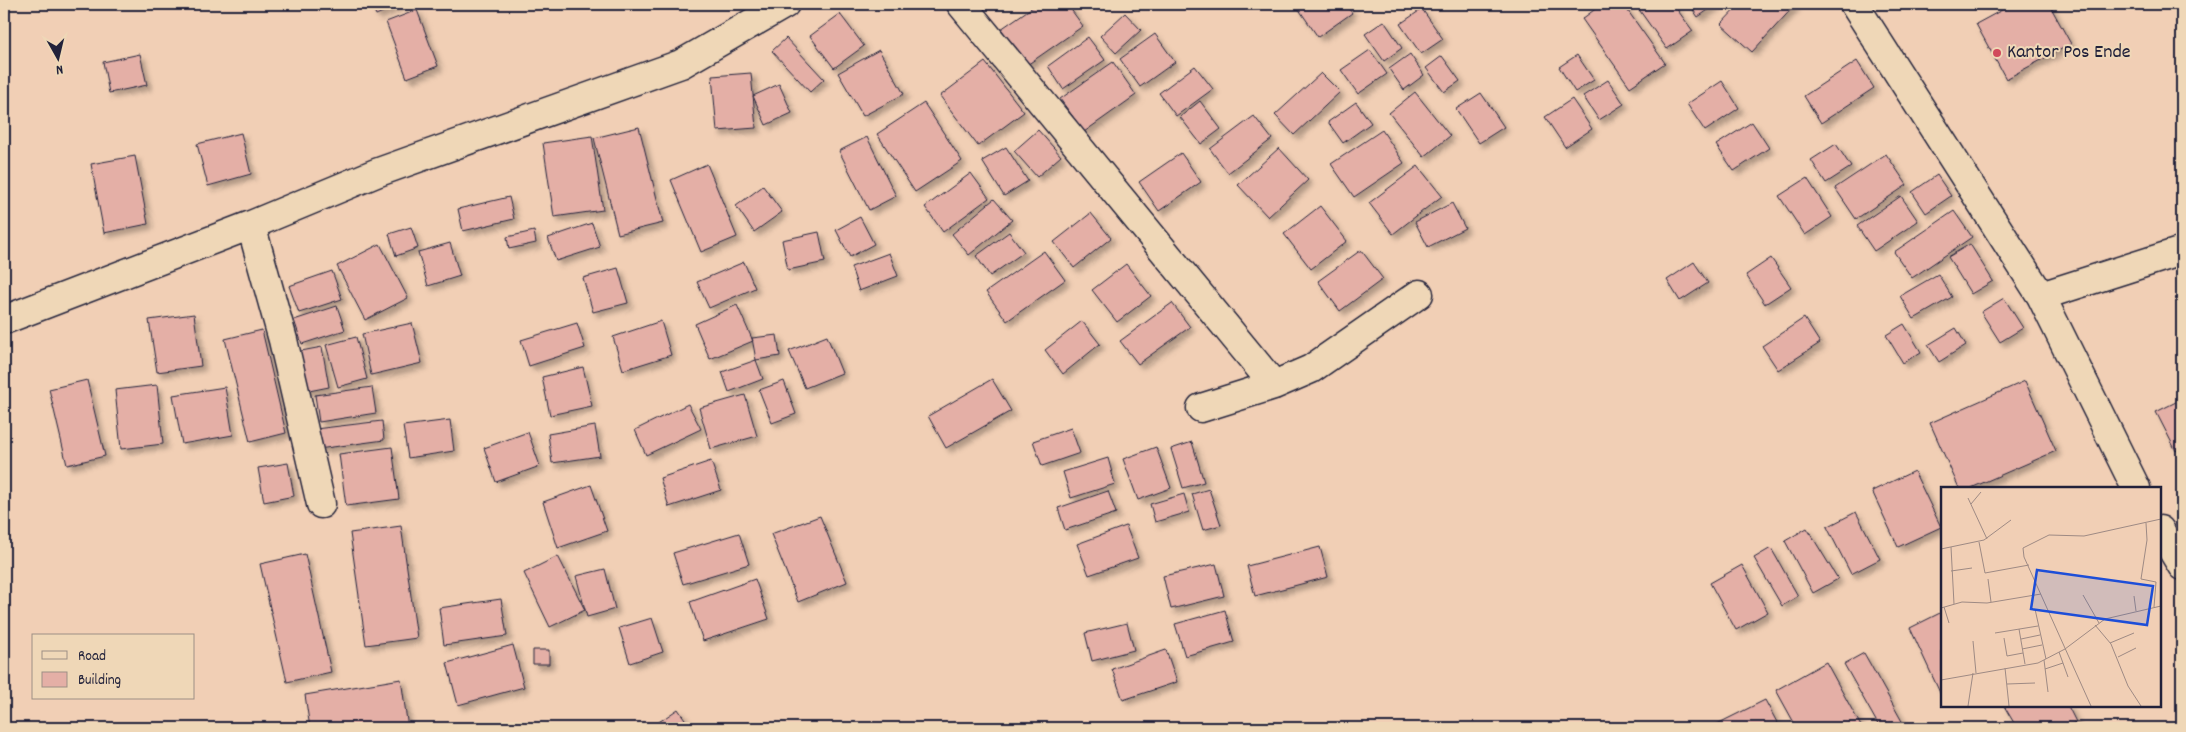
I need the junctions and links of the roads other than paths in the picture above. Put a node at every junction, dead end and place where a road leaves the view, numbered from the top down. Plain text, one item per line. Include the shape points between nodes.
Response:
1 (785, 4) edge
2 (961, 4) edge
3 (1854, 4) edge
4 (251, 225) junction
5 (2182, 251) edge
6 (1419, 294) dead end
7 (2041, 296) junction
8 (4, 320) edge
9 (1274, 385) junction
10 (1201, 408) dead end
11 (2136, 487) edge
12 (321, 504) dead end
13 (2161, 532) edge
14 (2182, 566) edge

1 - 4 street via 681,64 376,173
2 - 9 street
3 - 7 street
4 - 8 street
4 - 12 street via 283,340
5 - 7 street
6 - 9 street via 1311,369
7 - 11 street
9 - 10 street
13 - 14 street

